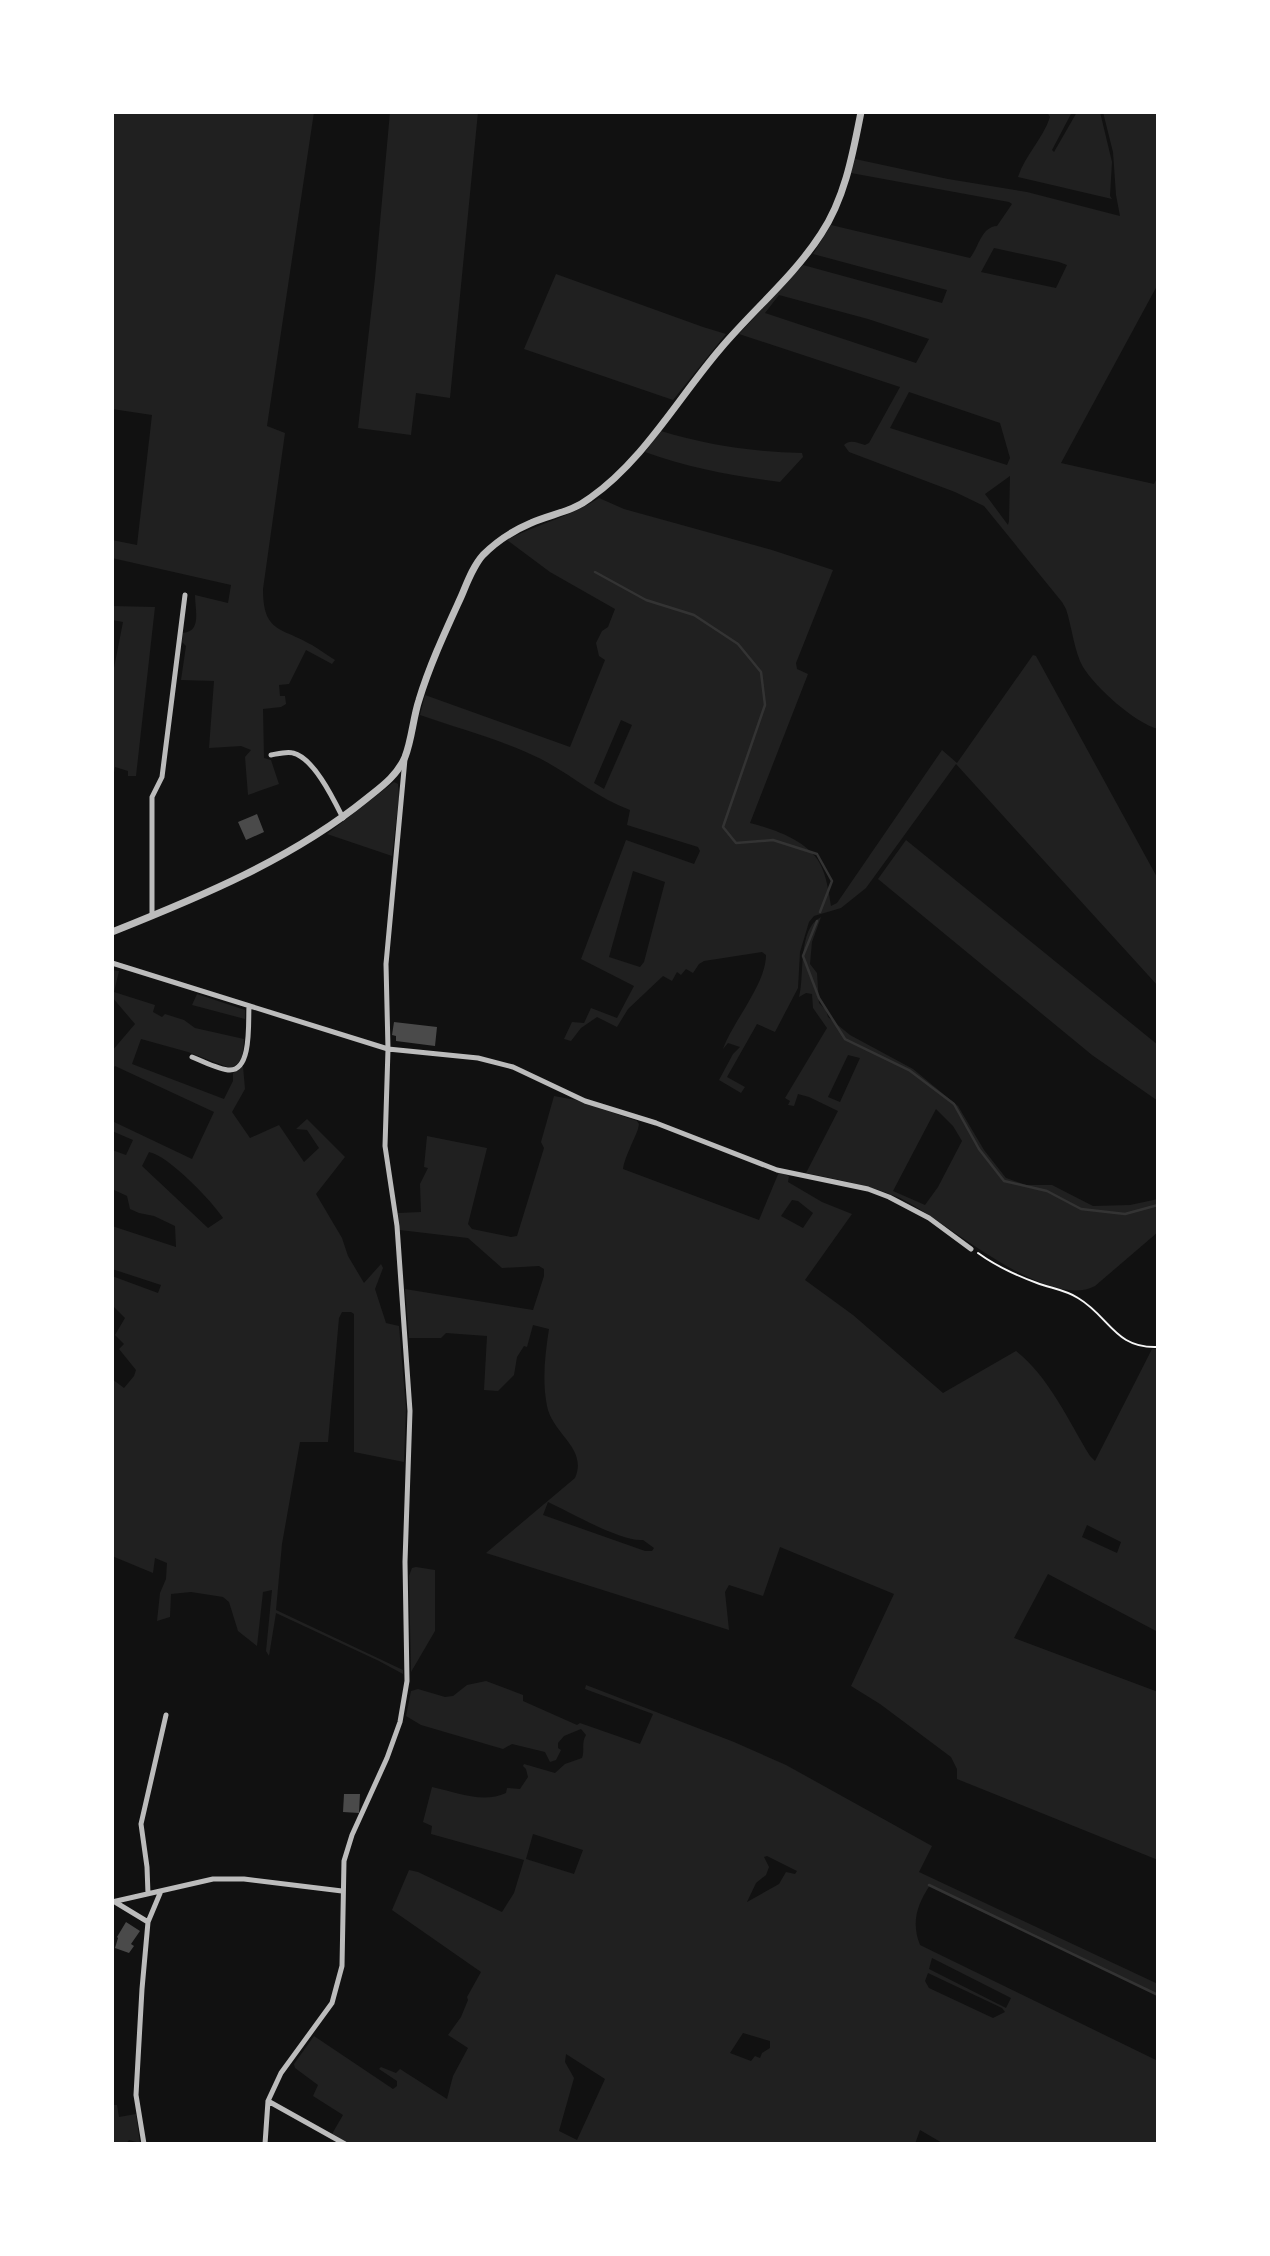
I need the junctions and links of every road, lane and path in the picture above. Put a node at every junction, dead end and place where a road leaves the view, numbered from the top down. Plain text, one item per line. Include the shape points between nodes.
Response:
1 (862, 112) edge
2 (185, 596) dead end
3 (271, 755) dead end
4 (405, 756) junction
5 (343, 818) junction
6 (152, 916) junction
7 (112, 932) edge
8 (112, 963) edge
9 (249, 1006) junction
10 (388, 1049) junction
11 (192, 1058) dead end
12 (971, 1249) joint
13 (1158, 1347) edge
14 (166, 1714) dead end
15 (161, 1891) junction
16 (342, 1891) junction
17 (148, 1894) junction
18 (113, 1902) edge
19 (148, 1922) junction
20 (268, 2101) junction
21 (144, 2144) edge
22 (265, 2144) edge
23 (345, 2144) edge

1 - 4 street via 843,188 822,233 693,381 631,463 589,499 501,538 480,559 427,677
2 - 6 street via 162,777 152,797
3 - 5 street via 293,752 303,759 330,791
4 - 5 street via 388,782
4 - 10 street via 386,964
5 - 6 street via 232,880
6 - 7 street
8 - 9 street
9 - 10 street
9 - 11 street via 246,1058 239,1067 229,1070
10 - 12 street via 478,1058 513,1067 585,1101 778,1170 889,1197 929,1218
10 - 16 street via 385,1146 397,1226 410,1411 407,1681 400,1722 352,1835
12 - 13 path via 1009,1272 1074,1296 1131,1344
14 - 17 street via 141,1824
15 - 16 street via 213,1879
15 - 17 street
15 - 19 street
16 - 20 street via 342,1966 336,1993 281,2073
17 - 18 street
18 - 19 street
19 - 21 street via 136,2095
20 - 22 street
20 - 23 street

